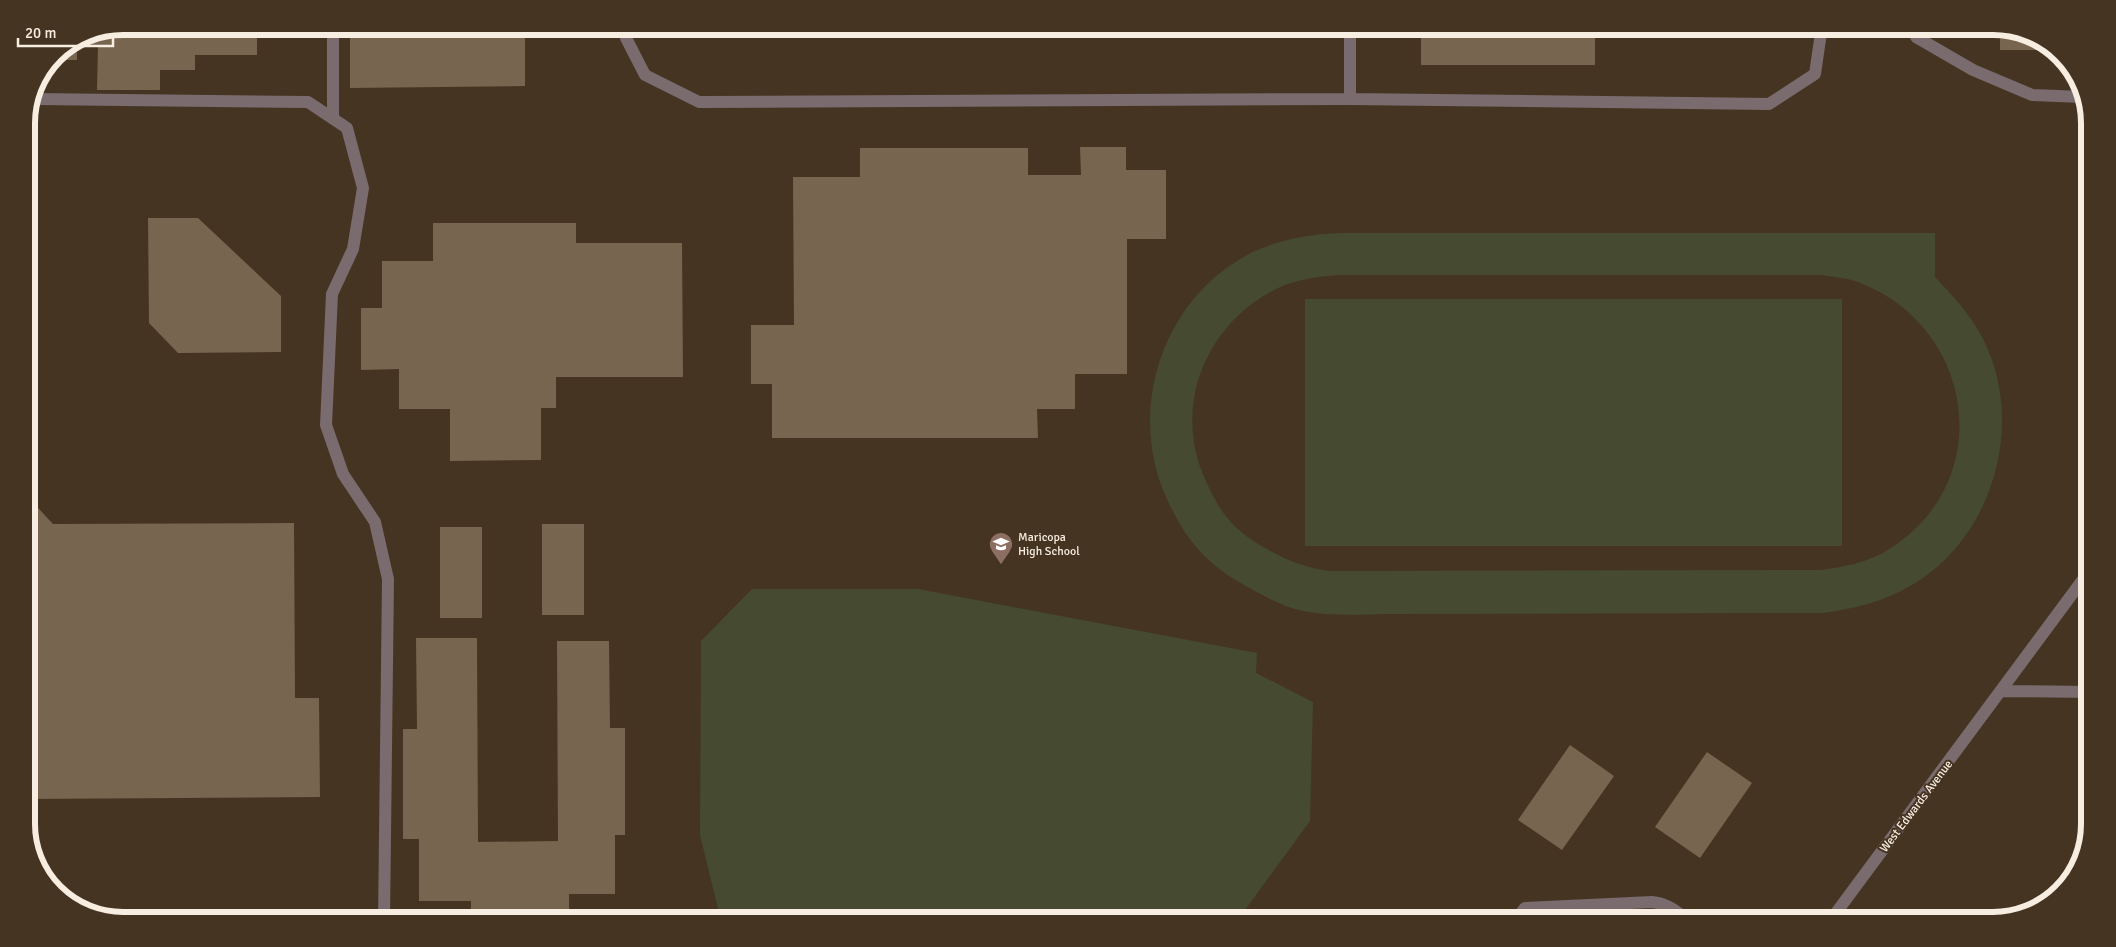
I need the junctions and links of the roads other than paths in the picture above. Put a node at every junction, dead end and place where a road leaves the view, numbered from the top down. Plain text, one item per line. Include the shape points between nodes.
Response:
1 (333, 35) edge
2 (626, 35) edge
3 (1350, 35) edge
4 (1821, 35) edge
5 (1916, 35) edge
6 (2077, 97) edge
7 (38, 99) edge
8 (1350, 99) junction
9 (333, 119) junction
10 (2081, 582) edge
11 (2002, 690) junction
12 (2081, 692) edge
13 (384, 912) edge
14 (1522, 912) edge
15 (1677, 912) edge
16 (1837, 912) edge

1 - 9 street
2 - 8 street via 645,75 699,102
3 - 8 street
4 - 8 street via 1815,74 1769,104
5 - 6 street via 1973,70 2032,95
7 - 9 street via 308,102
9 - 13 street via 347,128 362,188 352,249 332,294 326,424 343,474 375,522 388,579
10 - 11 street, West Edwards Avenue
11 - 12 street
11 - 16 street, West Edwards Avenue
14 - 15 street via 1525,908 1652,902

